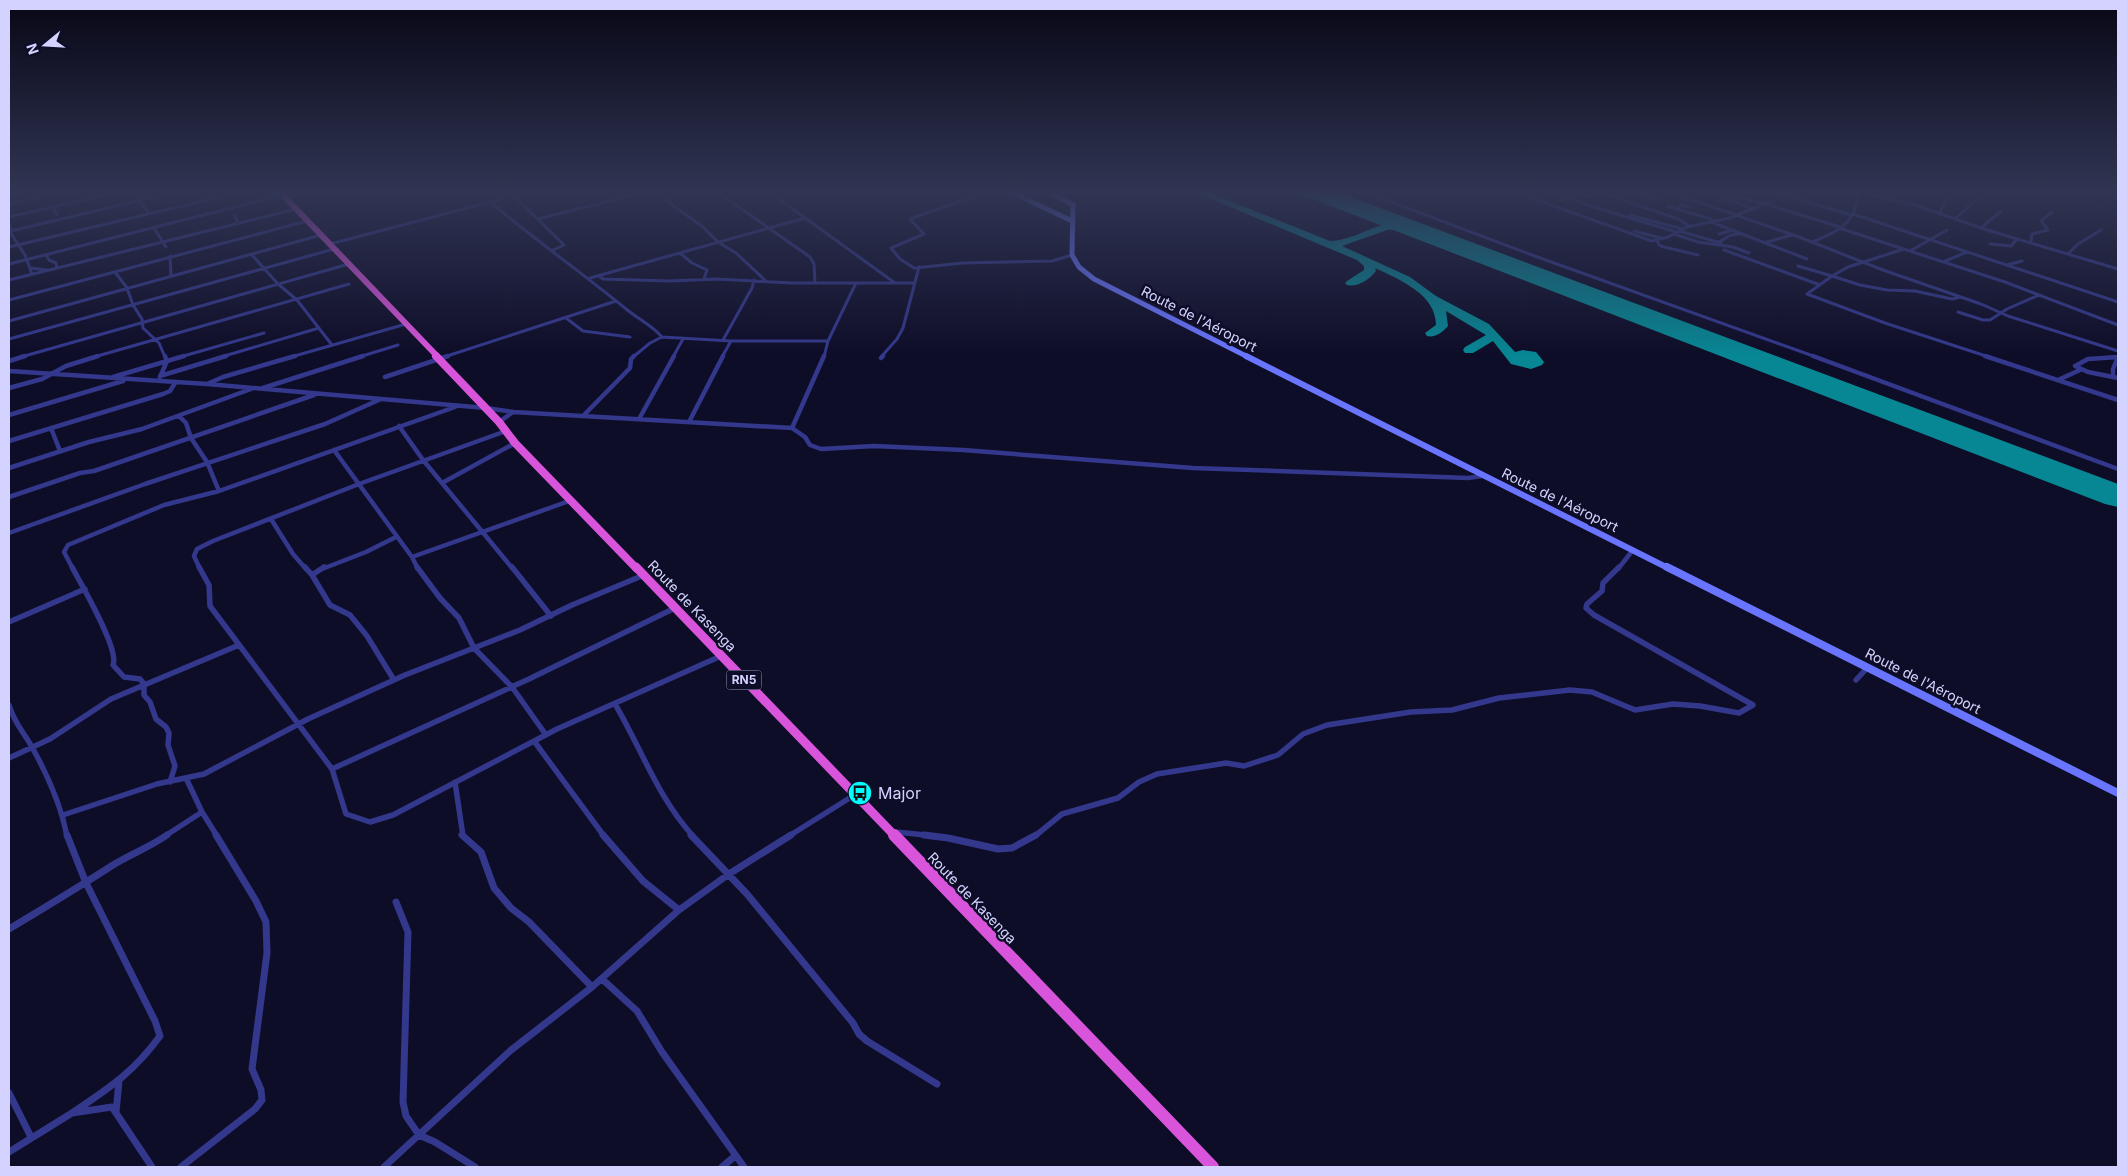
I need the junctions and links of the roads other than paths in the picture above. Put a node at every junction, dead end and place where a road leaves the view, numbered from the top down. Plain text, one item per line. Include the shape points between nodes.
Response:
1 (20, 246) edge
2 (82, 246) edge
3 (146, 246) edge
4 (210, 246) edge
5 (281, 246) edge
6 (332, 246) joint
7 (547, 246) edge
8 (562, 246) edge
9 (705, 246) edge
10 (724, 246) edge
11 (795, 246) edge
12 (844, 246) edge
13 (897, 246) edge
14 (1072, 246) edge
15 (1508, 246) edge
16 (1661, 246) edge
17 (1729, 246) edge
18 (1773, 246) edge
19 (1822, 246) edge
20 (1894, 246) edge
21 (1919, 246) edge
22 (1949, 246) edge
23 (2043, 246) edge
24 (2076, 246) edge
25 (1904, 249) junction
26 (553, 250) junction
27 (1724, 250) dead end
28 (1910, 251) junction
29 (1968, 252) junction
30 (680, 253) junction
31 (1749, 253) dead end
32 (251, 254) junction
33 (2068, 254) junction
34 (46, 255) junction
35 (1072, 255) junction
36 (1698, 255) dead end
37 (170, 256) junction
38 (1807, 259) dead end
39 (26, 260) junction
40 (2022, 261) dead end
41 (1862, 262) junction
42 (1942, 262) junction
43 (9, 264) edge
44 (349, 264) junction
45 (2008, 265) junction
46 (1798, 266) dead end
47 (919, 267) junction
48 (30, 268) junction
49 (58, 268) junction
50 (262, 268) junction
51 (2118, 269) edge
52 (51, 270) junction
53 (115, 272) junction
54 (32, 274) junction
55 (171, 276) junction
56 (599, 276) junction
57 (1832, 276) junction
58 (590, 278) junction
59 (704, 279) junction
60 (9, 280) edge
61 (754, 280) junction
62 (766, 281) junction
63 (815, 283) junction
64 (856, 283) junction
65 (895, 283) junction
66 (915, 283) junction
67 (278, 284) junction
68 (349, 284) dead end
69 (1820, 285) junction
70 (127, 288) junction
71 (2039, 295) junction
72 (1962, 297) junction
73 (9, 300) edge
74 (297, 300) junction
75 (616, 301) junction
76 (2118, 302) edge
77 (133, 305) junction
78 (1958, 312) dead end
79 (2001, 312) junction
80 (566, 318) junction
81 (9, 321) edge
82 (141, 322) junction
83 (406, 324) junction
84 (2118, 325) edge
85 (318, 328) junction
86 (264, 333) dead end
87 (630, 337) dead end
88 (662, 337) junction
89 (9, 339) edge
90 (155, 339) junction
91 (683, 339) junction
92 (723, 340) junction
93 (731, 341) junction
94 (828, 342) junction
95 (332, 345) junction
96 (398, 345) dead end
97 (2118, 351) edge
98 (2118, 357) edge
99 (438, 358) junction
100 (881, 358) dead end
101 (167, 361) junction
102 (9, 362) edge
103 (2080, 370) junction
104 (9, 371) edge
105 (51, 374) junction
106 (160, 376) junction
107 (2113, 376) junction
108 (385, 377) dead end
109 (109, 378) junction
110 (2118, 378) edge
111 (129, 380) junction
112 (2058, 380) junction
113 (157, 382) junction
114 (175, 383) junction
115 (206, 384) junction
116 (9, 388) edge
117 (255, 389) junction
118 (315, 394) junction
119 (381, 399) junction
120 (2118, 400) edge
121 (458, 406) junction
122 (486, 408) junction
123 (513, 412) junction
124 (9, 415) edge
125 (179, 416) junction
126 (582, 416) junction
127 (639, 419) junction
128 (499, 422) junction
129 (689, 422) junction
130 (399, 426) junction
131 (51, 428) junction
132 (792, 428) junction
133 (506, 430) junction
134 (191, 438) junction
135 (9, 441) edge
136 (515, 443) junction
137 (334, 450) junction
138 (60, 451) junction
139 (423, 460) junction
140 (207, 462) junction
141 (9, 468) edge
142 (2118, 469) edge
143 (1482, 476) junction
144 (442, 482) junction
145 (359, 484) junction
146 (219, 491) junction
147 (9, 497) edge
148 (572, 500) junction
149 (270, 518) junction
150 (9, 533) edge
151 (485, 533) junction
152 (396, 537) junction
153 (1633, 550) junction
154 (412, 558) junction
155 (312, 575) junction
156 (644, 576) junction
157 (85, 589) junction
158 (675, 608) junction
159 (551, 616) junction
160 (9, 622) edge
161 (239, 645) junction
162 (474, 648) junction
163 (721, 656) junction
164 (1868, 667) junction
165 (394, 680) junction
166 (1856, 680) dead end
167 (144, 684) junction
168 (512, 687) junction
169 (614, 704) junction
170 (9, 705) edge
171 (298, 725) junction
172 (546, 735) junction
173 (534, 741) junction
174 (33, 748) junction
175 (9, 758) edge
176 (332, 769) junction
177 (186, 778) junction
178 (170, 782) junction
179 (455, 782) junction
180 (2118, 793) edge
181 (856, 794) junction
182 (202, 812) junction
183 (63, 815) junction
184 (890, 832) junction
185 (729, 874) junction
186 (86, 883) junction
187 (396, 902) dead end
188 (679, 910) junction
189 (9, 929) edge
190 (602, 979) junction
191 (592, 988) junction
192 (118, 1081) junction
193 (937, 1084) dead end
194 (9, 1093) edge
195 (72, 1113) junction
196 (116, 1113) junction
197 (419, 1135) junction
198 (32, 1137) junction
199 (9, 1152) edge
200 (735, 1156) junction
201 (152, 1167) edge
202 (180, 1167) edge
203 (384, 1167) edge
204 (474, 1167) edge
205 (722, 1167) edge
206 (744, 1167) edge
207 (1213, 1167) edge

1 - 39 street
2 - 34 street
3 - 49 street
4 - 37 street
5 - 32 street
6 - 44 highway, Route de Kasenga / RN5
6 - 50 street
7 - 26 street
8 - 26 street
9 - 30 street
10 - 62 street
11 - 63 street via 814,264
12 - 65 street
13 - 47 street via 892,248 900,259 914,268
14 - 35 main road
15 - 142 street
16 - 36 street
17 - 31 street
18 - 38 street
19 - 41 street
20 - 25 street
21 - 28 street
22 - 29 street
23 - 33 street
24 - 33 street
25 - 28 street
25 - 41 street
26 - 58 street
27 - 69 street
28 - 42 street
29 - 42 street
29 - 45 street
30 - 56 street
30 - 59 street via 707,270
32 - 50 street
32 - 55 street
33 - 51 street
34 - 39 street
34 - 49 street
35 - 47 street via 1052,261 963,262
35 - 143 main road, Route de l'Aéroport via 1079,267 1094,279
37 - 53 street
37 - 55 street
39 - 43 street
39 - 48 street
40 - 45 street
41 - 57 street
41 - 72 street
42 - 71 street
44 - 67 street
44 - 83 highway, Route de Kasenga / RN5
45 - 76 street
46 - 57 street
47 - 66 street
48 - 52 street
48 - 54 street
49 - 52 street
50 - 67 street
50 - 77 street
52 - 54 street
53 - 70 street
53 - 73 street
54 - 60 street
55 - 70 street
56 - 58 street
56 - 59 street via 603,279 670,281
57 - 69 street
57 - 72 street via 1886,290
58 - 75 street
59 - 61 street
61 - 62 street
61 - 92 street
62 - 63 street
63 - 64 street
64 - 65 street
64 - 94 street
65 - 66 street
66 - 100 street via 902,331 896,343
67 - 74 street
67 - 82 street
68 - 74 street
69 - 112 street via 1807,294
70 - 77 street
70 - 81 street
71 - 79 street
71 - 84 street
72 - 79 street
74 - 85 street
74 - 90 street
75 - 80 street
75 - 88 street
77 - 82 street
77 - 89 street
78 - 79 street via 1986,320
79 - 97 street
80 - 87 street via 583,331
80 - 99 street
82 - 90 street
82 - 102 street
83 - 95 street
83 - 99 highway, Route de Kasenga / RN5
85 - 95 street
85 - 106 street
86 - 101 street
88 - 91 street
88 - 126 street via 631,359 630,368
90 - 101 street
90 - 105 street via 66,366
91 - 92 street
91 - 127 street
92 - 93 street
93 - 94 street
93 - 129 street
94 - 132 street via 822,364
95 - 115 street
96 - 117 street
98 - 103 street via 2086,360 2075,366
98 - 107 street
99 - 108 street
99 - 122 highway, Route de Kasenga / RN5
101 - 106 street
101 - 109 street
103 - 107 street
103 - 112 street
104 - 105 street
105 - 109 street
105 - 116 street
106 - 113 street
107 - 110 street
109 - 111 street
111 - 113 street
111 - 124 street
112 - 120 street
113 - 114 street
114 - 115 street
114 - 131 street via 170,391 163,394
115 - 117 street
117 - 118 street
117 - 125 street
118 - 119 street
118 - 134 street
119 - 121 street
119 - 140 street via 316,427
121 - 122 street
121 - 130 street
122 - 123 street
122 - 128 highway, Route de Kasenga / RN5
123 - 126 street
123 - 128 street
125 - 134 street via 186,423
125 - 138 street
126 - 127 street
127 - 129 street
128 - 133 highway, Route de Kasenga / RN5
129 - 132 street
130 - 137 street
130 - 139 street
131 - 135 street
131 - 138 street
132 - 143 street via 810,445 821,449 874,446 1193,468
133 - 136 highway, Route de Kasenga / RN5
133 - 139 street
134 - 140 street
134 - 147 street
136 - 144 street
136 - 148 highway, Route de Kasenga / RN5
137 - 145 street
137 - 146 street
138 - 141 street
139 - 144 street
139 - 145 street
140 - 146 street
140 - 150 street
143 - 153 main road, Route de l'Aéroport
144 - 151 street
145 - 149 street
145 - 152 street
146 - 157 street via 164,506 68,546 64,552
148 - 151 street
148 - 156 highway, Route de Kasenga / RN5
149 - 155 street via 293,554
149 - 161 street via 197,549 194,556 208,583 210,606
151 - 154 street via 442,545
151 - 159 street
152 - 154 street
152 - 155 street
153 - 164 main road, Route de l'Aéroport
153 - 184 street via 1603,583 1602,591 1586,604 1586,608 1752,705 1745,711 1731,713 1673,704 1635,710 1592,692 1570,690 1499,698 1452,710 1411,712 1327,725 1304,734 1278,755 1244,766 1226,763 1148,777 1118,798 1062,814 1033,838 1012,848 998,849 948,838
154 - 162 street via 421,574 459,618
155 - 165 street via 330,605 350,614
156 - 158 highway, Route de Kasenga / RN5
156 - 159 street
157 - 160 street
157 - 167 street via 110,640 113,665 124,677 140,679
158 - 163 highway, Route de Kasenga / RN5
158 - 168 street
159 - 162 street
161 - 167 street
161 - 171 street
162 - 165 street
162 - 168 street
163 - 169 street
163 - 181 highway, Route de Kasenga / RN5
164 - 166 street
164 - 180 main road, Route de l'Aéroport
165 - 171 street
167 - 174 street via 94,709
167 - 178 street via 144,695 156,719 169,733 168,745 175,766
168 - 172 street
168 - 176 street
169 - 172 street
169 - 185 street via 630,728 672,811 697,844
170 - 174 street via 14,721
171 - 176 street
171 - 177 street via 211,770
172 - 173 street
173 - 179 street
173 - 188 street via 623,858 644,881
174 - 175 street
174 - 183 street
176 - 179 street via 346,814 370,822 393,815
177 - 178 street
177 - 182 street
178 - 183 street
179 - 191 street via 462,836 481,852 494,888 510,908 529,922
181 - 184 highway, Route de Kasenga / RN5
181 - 185 street
182 - 186 street
182 - 202 street via 266,922 267,953 252,1069 262,1100 255,1109
183 - 186 street via 67,836
184 - 207 highway, Route de Kasenga / RN5
185 - 188 street
185 - 193 street via 847,1015 861,1037
186 - 189 street
186 - 192 street via 160,1036 143,1059
187 - 197 street via 408,932 403,1102 406,1116
188 - 190 street
190 - 191 street
190 - 200 street via 637,1011
191 - 197 street via 510,1051
192 - 195 street
192 - 196 street
194 - 198 street
195 - 196 street via 112,1107
195 - 198 street
196 - 201 street
197 - 203 street
197 - 204 street
198 - 199 street
200 - 205 street
200 - 206 street

